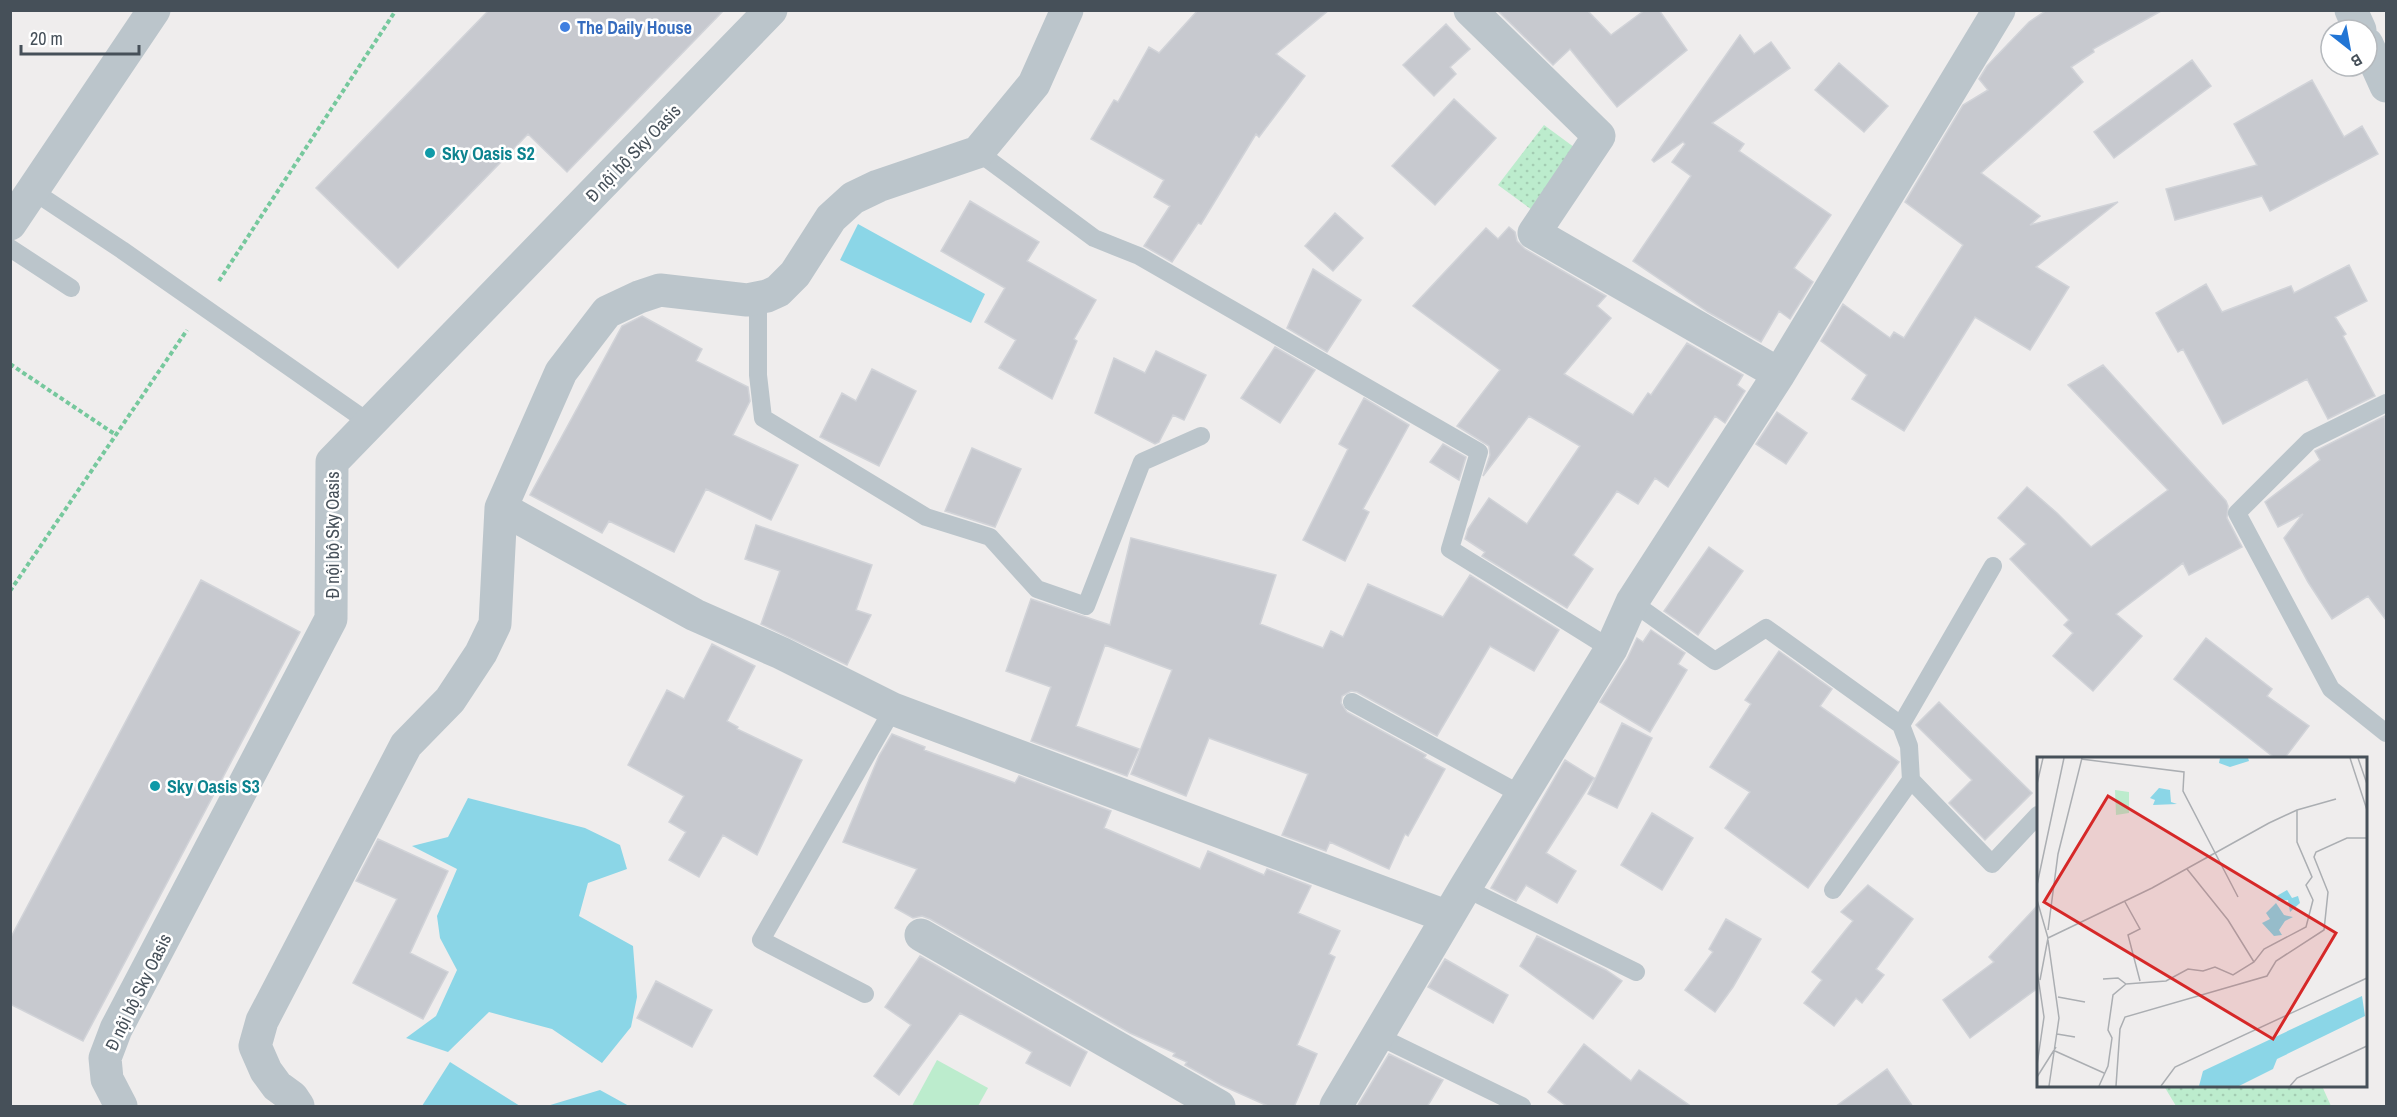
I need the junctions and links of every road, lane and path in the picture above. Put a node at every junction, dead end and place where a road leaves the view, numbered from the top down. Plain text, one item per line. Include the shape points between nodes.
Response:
1 (154, 10) edge
2 (771, 10) edge
3 (1067, 10) edge
4 (1470, 10) edge
5 (1998, 11) edge
6 (2379, 71) edge
7 (2386, 86) edge
8 (978, 152) junction
9 (33, 191) junction
10 (10, 224) edge
11 (10, 248) edge
12 (71, 288) dead end
13 (758, 298) junction
14 (10, 364) edge
15 (1779, 374) junction
16 (2386, 403) edge
17 (371, 424) junction
18 (116, 435) dead end
19 (1201, 436) dead end
20 (501, 508) junction
21 (1993, 566) dead end
22 (1632, 602) junction
23 (1611, 649) junction
24 (1352, 702) dead end
25 (893, 709) junction
26 (1901, 725) junction
27 (2386, 733) edge
28 (1911, 780) junction
29 (1522, 795) junction
30 (2037, 816) edge
31 (1465, 888) junction
32 (1833, 890) dead end
33 (1448, 917) junction
34 (921, 935) dead end
35 (1636, 972) dead end
36 (865, 994) dead end
37 (1378, 1036) junction
38 (121, 1107) edge
39 (298, 1107) edge
40 (1219, 1107) edge
41 (1336, 1107) edge
42 (1521, 1107) edge

1 - 9 street
2 - 17 street, Đ nội bộ Sky Oasis
3 - 8 street via 1034,84
4 - 15 street via 1599,136 1534,233
5 - 15 street
6 - 7 street
8 - 13 street via 853,198 831,218 795,274 778,291
8 - 23 lane via 1094,238 1139,256 1479,452 1450,549
9 - 10 street
9 - 17 lane
11 - 12 lane
13 - 19 lane via 758,375 763,418 926,517 990,537 1037,588 1086,606 1142,462
13 - 20 street via 660,290 607,312 561,372
14 - 18 path
15 - 22 street
16 - 27 lane via 2309,441 2237,513 2331,689
17 - 38 street, Đ nội bộ Sky Oasis via 325,457 331,619 116,1029 105,1058 107,1079
20 - 25 street via 695,615
20 - 39 street via 495,624 450,700 406,745 262,1021 255,1046 272,1079
21 - 26 lane
22 - 23 street
22 - 26 lane via 1715,662 1766,628
23 - 29 street
24 - 29 lane
25 - 33 street
25 - 36 lane via 761,940
26 - 28 lane via 1909,746
28 - 30 lane via 1992,864
28 - 32 lane
29 - 31 street
31 - 33 street
31 - 35 lane
33 - 37 street
34 - 40 street
37 - 41 street
37 - 42 lane

